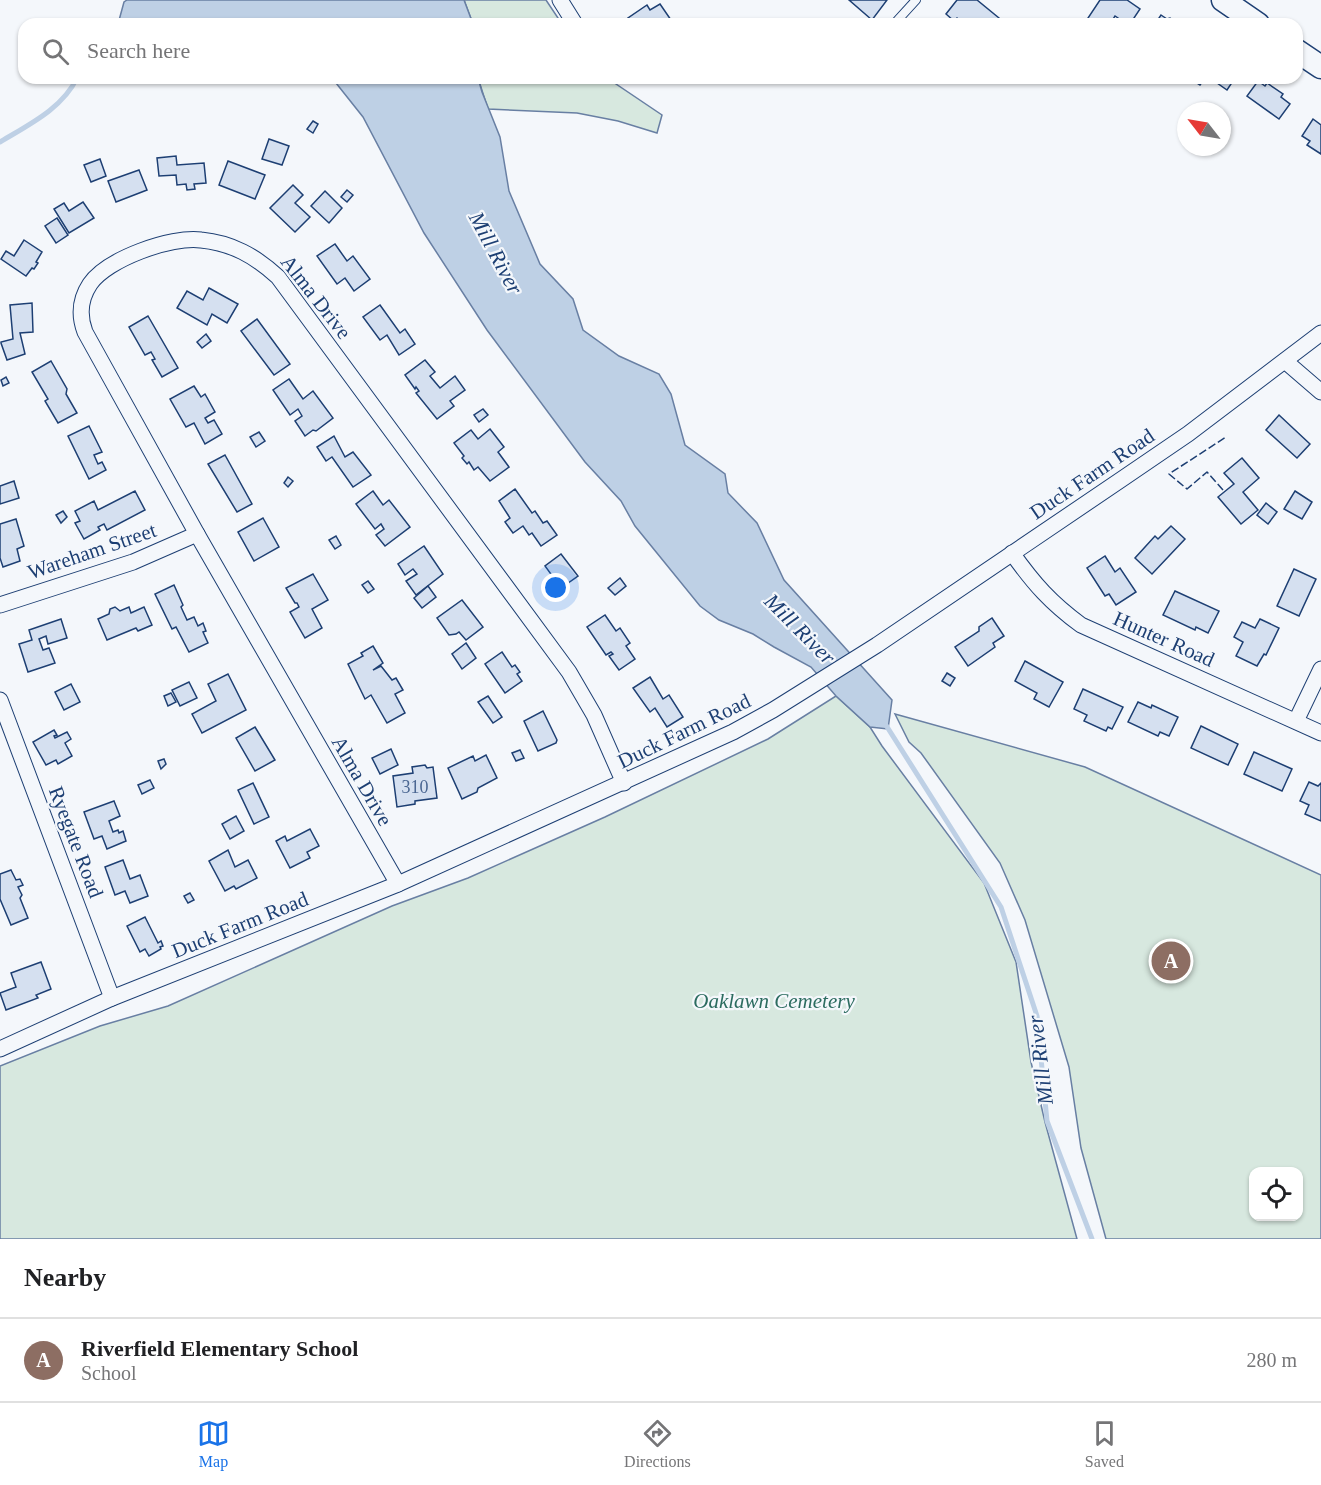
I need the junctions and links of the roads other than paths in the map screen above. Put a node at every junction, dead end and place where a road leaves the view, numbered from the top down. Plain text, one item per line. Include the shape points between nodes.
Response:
1 (560, 0) edge
2 (916, 0) edge
3 (1223, 0) edge
4 (571, 18) edge
5 (900, 18) edge
6 (1249, 18) edge
7 (1303, 55) edge
8 (1321, 68) edge
9 (1321, 333) edge
10 (1285, 362) junction
11 (1321, 392) edge
12 (197, 534) junction
13 (1012, 553) junction
14 (0, 605) edge
15 (1321, 669) edge
16 (0, 700) edge
17 (1296, 722) junction
18 (1321, 733) edge
19 (624, 783) junction
20 (398, 884) junction
21 (112, 998) junction
22 (0, 1049) edge

1 - 4 street
2 - 5 lane
3 - 6 main road
7 - 8 main road
9 - 10 street, Duck Farm Road
10 - 11 street
10 - 13 street, Duck Farm Road via 1188,434
12 - 14 street, Wareham Street via 133,562
12 - 19 street, Alma Drive via 85,332 81,318 86,291 100,274 142,250 167,241 192,239 232,246 256,258 278,277 569,672 594,715
12 - 20 street, Alma Drive
13 - 17 street, Hunter Road via 1040,590 1082,624
13 - 19 street, Duck Farm Road via 799,693 733,732
15 - 17 street
16 - 21 street, Ryegate Road
17 - 18 street, Hunter Road
19 - 20 street, Duck Farm Road
20 - 21 street, Duck Farm Road
21 - 22 street, Duck Farm Road

